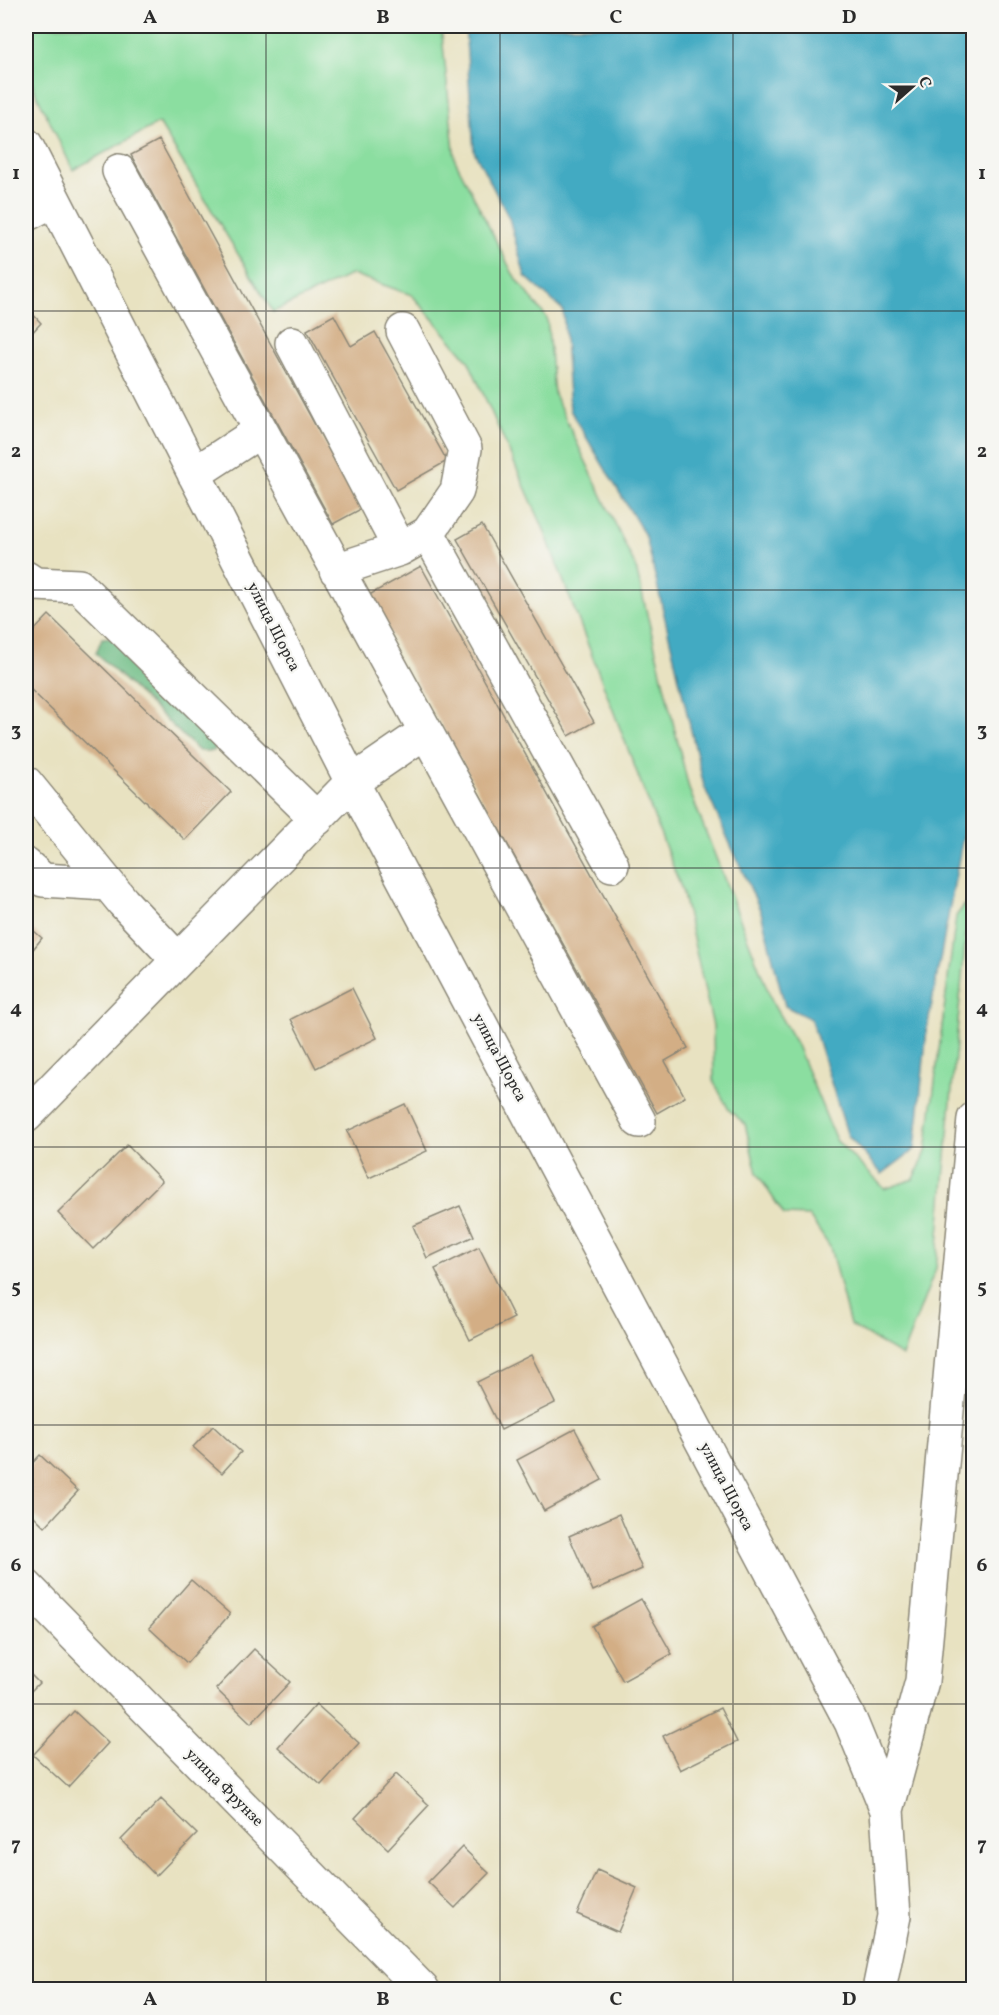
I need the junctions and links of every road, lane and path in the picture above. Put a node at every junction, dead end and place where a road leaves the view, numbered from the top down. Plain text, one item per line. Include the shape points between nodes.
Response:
1 (26, 144) edge
2 (119, 171) dead end
3 (403, 331) dead end
4 (292, 343) dead end
5 (260, 431) junction
6 (194, 474) junction
7 (428, 534) junction
8 (400, 549) junction
9 (336, 570) junction
10 (26, 578) edge
11 (425, 732) junction
12 (352, 782) junction
13 (26, 783) edge
14 (317, 819) junction
15 (26, 865) edge
16 (612, 865) dead end
17 (107, 884) junction
18 (178, 960) junction
19 (29, 1107) edge
20 (974, 1119) edge
21 (639, 1121) dead end
22 (26, 1586) edge
23 (887, 1810) junction
24 (423, 1989) edge
25 (879, 1989) edge

1 - 6 street, улица Щорса via 42,207
2 - 5 street
3 - 7 street via 465,449 457,491
4 - 8 street
5 - 6 street
5 - 9 street
6 - 12 street, улица Щорса
7 - 8 street
7 - 16 street
8 - 9 street
9 - 11 street
10 - 14 street via 35,584 79,586
11 - 12 street
11 - 21 street
12 - 14 street
12 - 23 street, улица Щорса via 851,1722
13 - 17 street
14 - 18 street
15 - 17 street via 43,880
17 - 18 street
18 - 19 street
20 - 23 street via 922,1681
22 - 24 street, улица Фрунзе
23 - 25 street, улица Щорса via 894,1916

